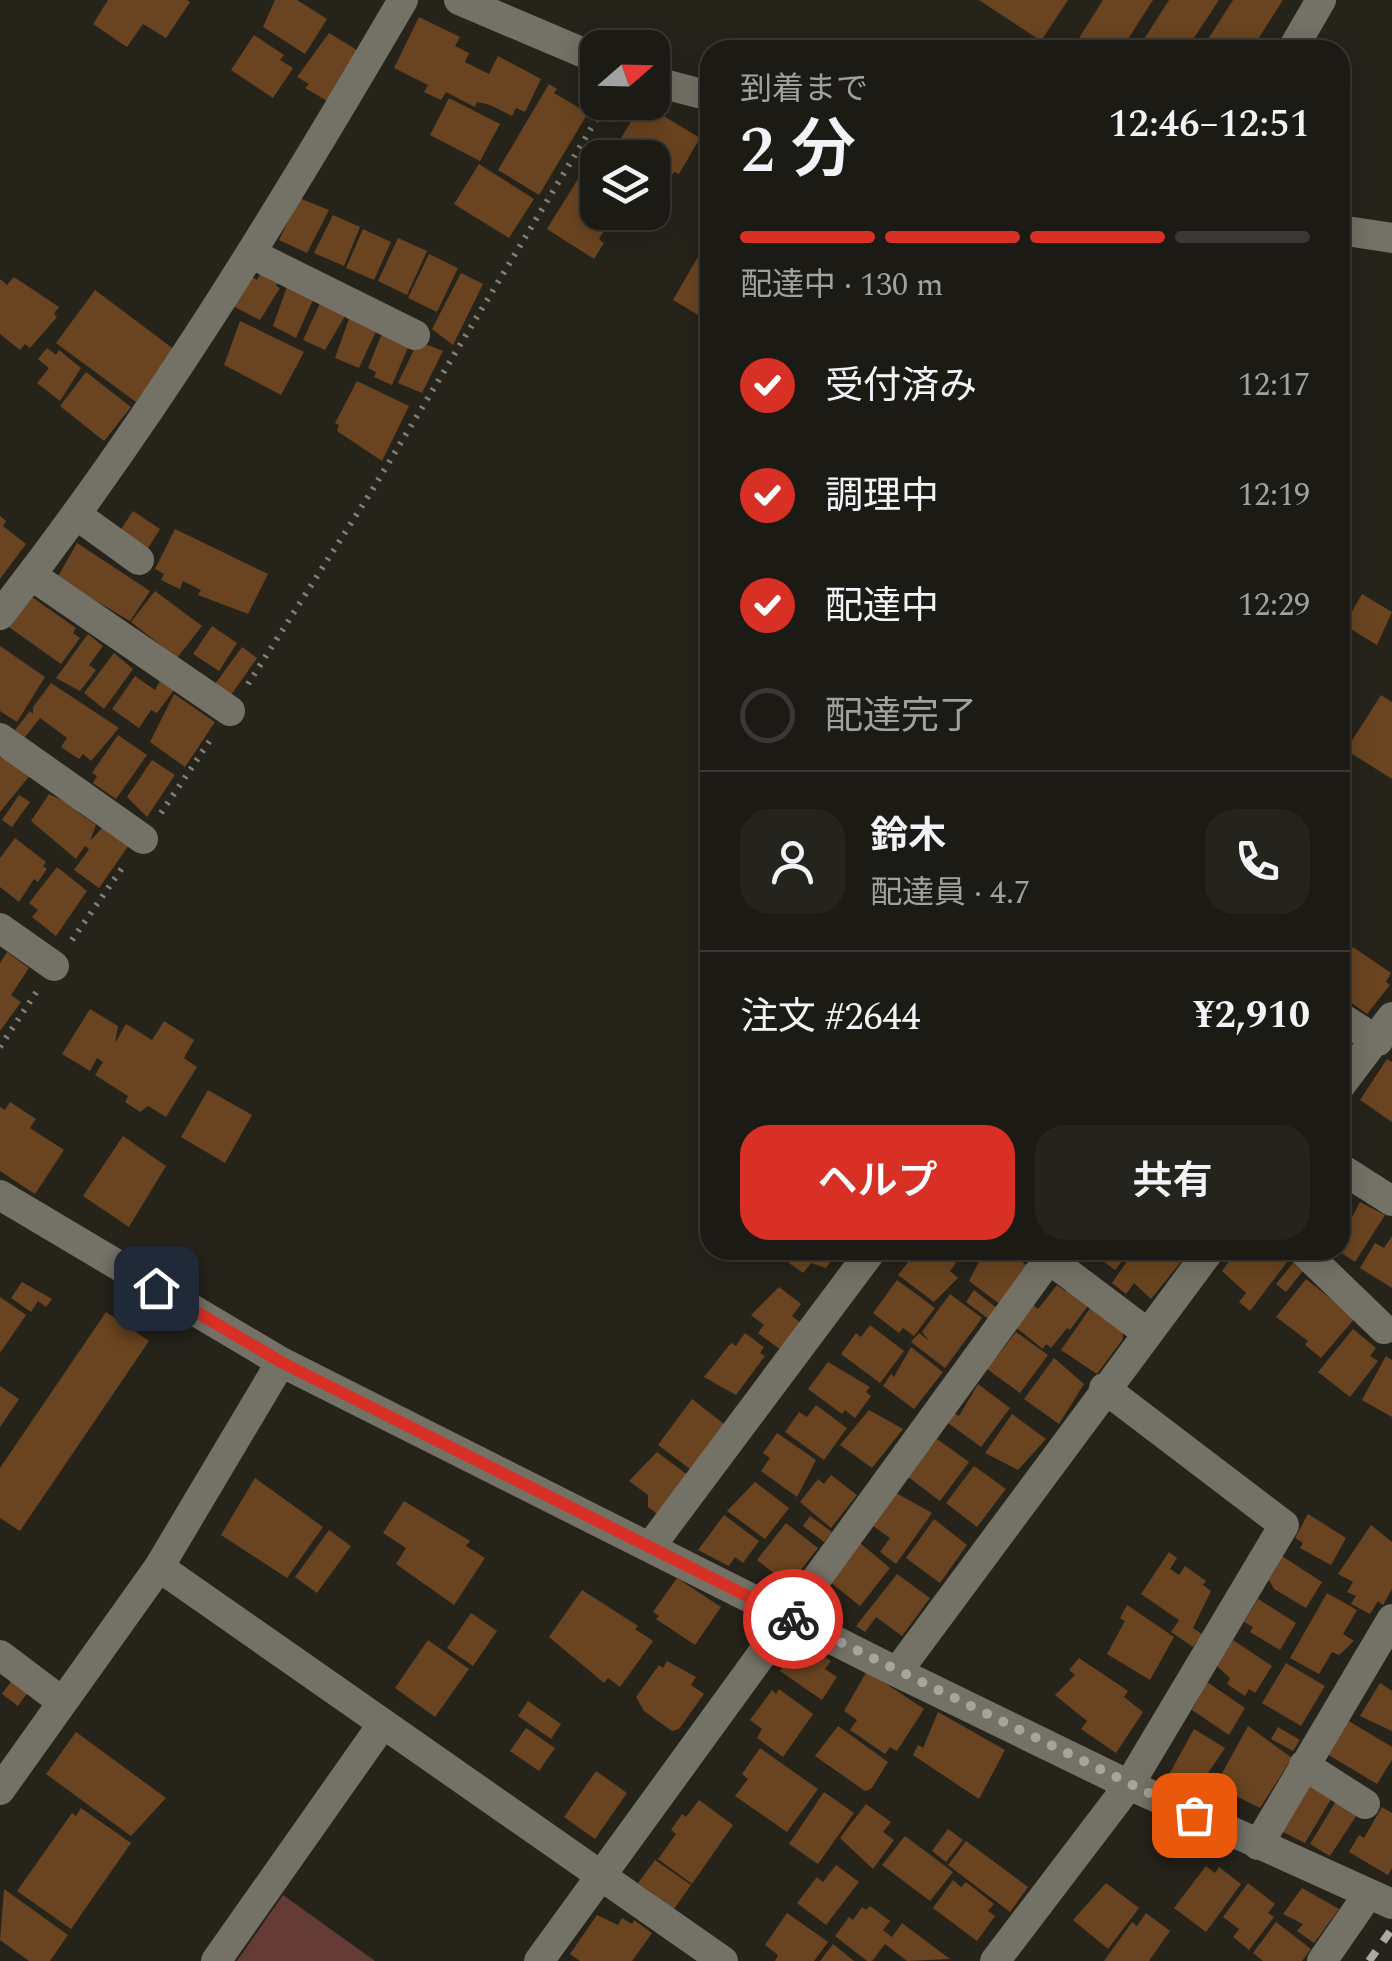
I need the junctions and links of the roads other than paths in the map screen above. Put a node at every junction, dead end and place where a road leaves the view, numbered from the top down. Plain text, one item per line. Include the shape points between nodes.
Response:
1 (403, 0) edge
2 (459, 0) edge
3 (1321, 0) edge
4 (1298, 40) edge
5 (580, 51) edge
6 (670, 86) edge
7 (700, 93) edge
8 (1350, 232) edge
9 (1392, 238) edge
10 (254, 255) junction
11 (416, 335) dead end
12 (78, 516) junction
13 (139, 560) dead end
14 (31, 575) junction
15 (0, 615) edge
16 (230, 710) road end
17 (0, 738) edge
18 (143, 838) road end
19 (0, 928) edge
20 (54, 966) road end
21 (1350, 1020) edge
22 (1385, 1029) edge
23 (1350, 1073) edge
24 (1350, 1174) edge
25 (0, 1194) edge
26 (1392, 1201) edge
27 (865, 1260) edge
28 (1048, 1260) edge
29 (1059, 1260) edge
30 (1202, 1260) edge
31 (1312, 1260) edge
32 (1384, 1329) dead end
33 (1146, 1332) junction
34 (281, 1362) junction
35 (1104, 1388) junction
36 (650, 1547) junction
37 (159, 1567) junction
38 (787, 1616) junction
39 (1390, 1626) edge
40 (0, 1655) edge
41 (896, 1672) junction
42 (61, 1701) junction
43 (382, 1725) junction
44 (1304, 1766) junction
45 (1130, 1785) junction
46 (0, 1790) edge
47 (1365, 1804) dead end
48 (1258, 1844) junction
49 (598, 1876) junction
50 (1380, 1900) edge
51 (216, 1961) edge
52 (539, 1961) edge
53 (723, 1961) edge
54 (995, 1961) edge
55 (1322, 1961) edge

1 - 10 street
2 - 5 street
3 - 4 street
6 - 7 street
8 - 9 street
10 - 11 street
10 - 12 street
12 - 13 street
12 - 14 street
14 - 15 street
14 - 16 street
17 - 18 street
19 - 20 street
21 - 22 street
22 - 23 street
24 - 26 street
25 - 34 street
27 - 36 street
28 - 38 street
29 - 33 street
30 - 33 street
31 - 32 street
33 - 35 street
34 - 36 street
34 - 37 street
35 - 41 street
35 - 45 street via 1284,1525
36 - 38 street
37 - 42 street
37 - 43 street
38 - 41 street
38 - 49 street
39 - 44 street
40 - 42 street
41 - 45 street
42 - 46 street
43 - 49 street
43 - 51 street
44 - 47 street
44 - 48 street
45 - 48 street
45 - 54 street
48 - 50 street
49 - 52 street
49 - 53 street
50 - 55 street

